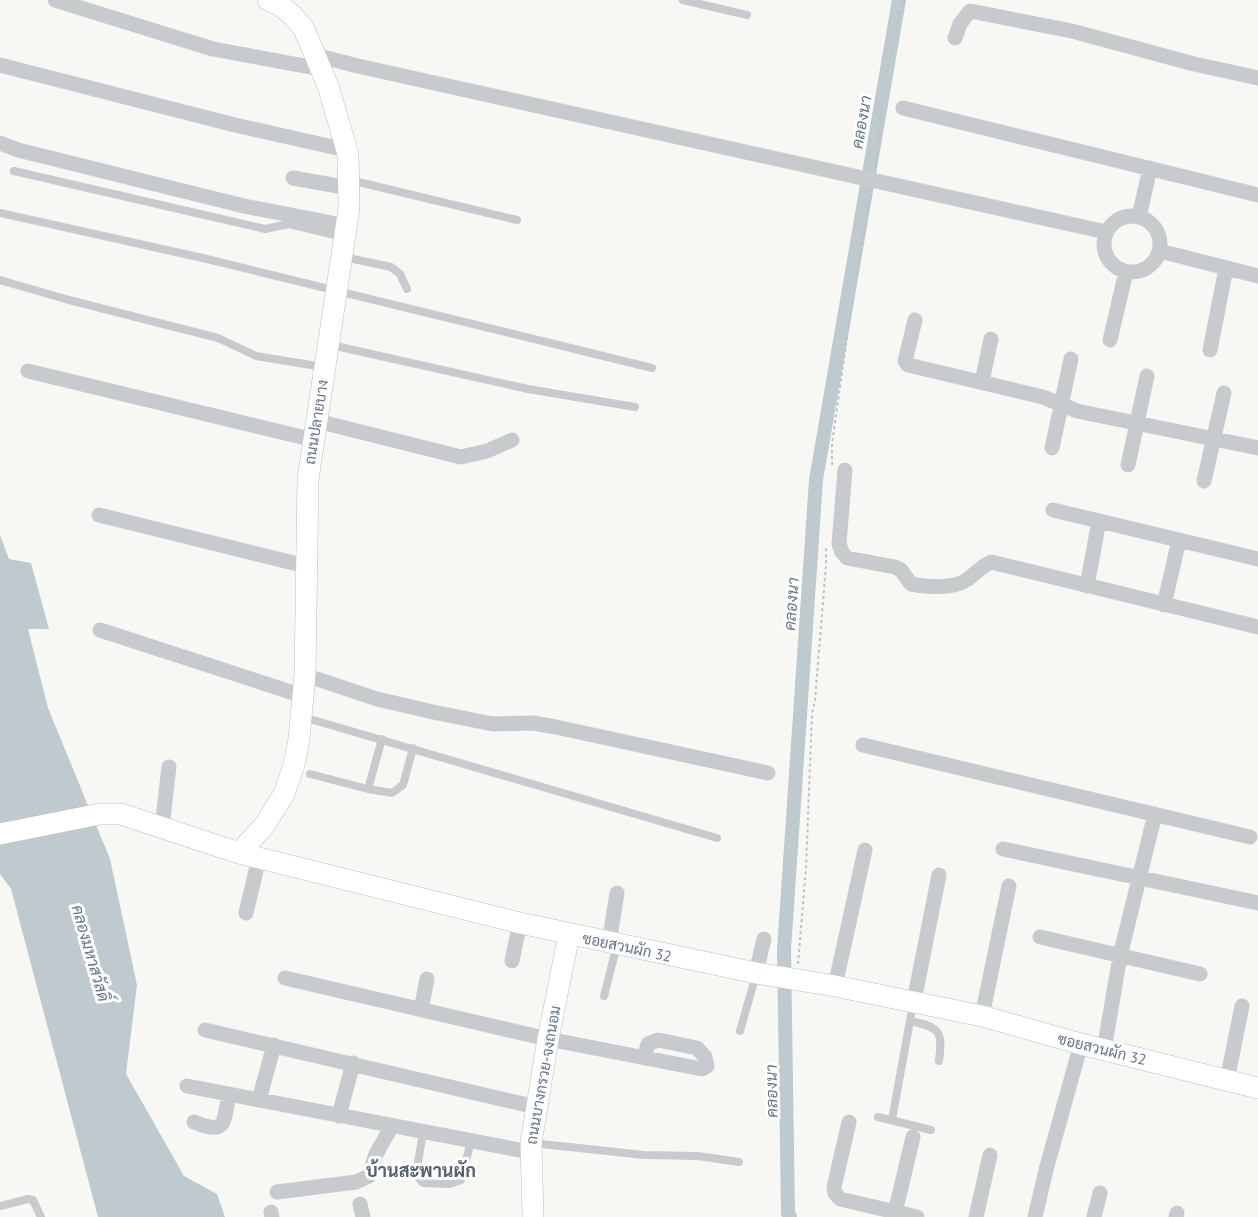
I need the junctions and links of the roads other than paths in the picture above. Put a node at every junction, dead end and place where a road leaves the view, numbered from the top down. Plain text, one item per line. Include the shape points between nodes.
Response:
1 (268, 0) edge
2 (683, 0) edge
3 (64, 1) edge
4 (747, 15) dead end
5 (955, 38) dead end
6 (318, 62) junction
7 (0, 64) edge
8 (1258, 78) edge
9 (903, 108) dead end
10 (0, 142) edge
11 (346, 150) junction
12 (1150, 168) junction
13 (14, 171) dead end
14 (293, 178) dead end
15 (349, 184) junction
16 (1258, 195) edge
17 (0, 213) edge
18 (1139, 217) junction
19 (517, 219) dead end
20 (1106, 232) junction
21 (345, 240) junction
22 (1160, 251) junction
23 (1226, 268) junction
24 (1126, 272) junction
25 (1258, 276) edge
26 (0, 280) edge
27 (407, 289) dead end
28 (337, 290) junction
29 (915, 320) dead end
30 (991, 339) dead end
31 (1110, 340) dead end
32 (328, 345) junction
33 (1210, 350) dead end
34 (1071, 359) dead end
35 (325, 368) junction
36 (652, 368) dead end
37 (28, 371) dead end
38 (1147, 376) dead end
39 (982, 382) junction
40 (1224, 393) dead end
41 (1061, 405) junction
42 (635, 407) dead end
43 (1137, 423) junction
44 (315, 430) junction
45 (1214, 439) junction
46 (512, 441) dead end
47 (1052, 448) dead end
48 (1258, 448) edge
49 (1128, 465) dead end
50 (838, 470) road end
51 (1204, 482) dead end
52 (1053, 510) dead end
53 (99, 515) dead end
54 (1099, 521) junction
55 (1179, 540) junction
56 (1258, 559) edge
57 (306, 566) junction
58 (1087, 586) junction
59 (1164, 605) junction
60 (1258, 627) edge
61 (100, 630) dead end
62 (303, 696) junction
63 (382, 739) junction
64 (863, 745) dead end
65 (413, 748) junction
66 (169, 767) dead end
67 (768, 773) dead end
68 (310, 774) dead end
69 (368, 789) junction
70 (1155, 814) junction
71 (162, 827) junction
72 (0, 834) edge
73 (1250, 837) dead end
74 (717, 838) dead end
75 (1003, 849) dead end
76 (864, 850) dead end
77 (249, 856) junction
78 (939, 875) dead end
79 (1138, 877) junction
80 (1009, 886) dead end
81 (617, 893) dead end
82 (1258, 903) edge
83 (246, 913) dead end
84 (520, 923) junction
85 (569, 934) junction
86 (1040, 937) dead end
87 (764, 939) dead end
88 (613, 944) junction
89 (1120, 957) junction
90 (512, 961) dead end
91 (756, 973) junction
92 (1200, 974) dead end
93 (285, 978) dead end
94 (427, 979) dead end
95 (835, 986) junction
96 (604, 996) dead end
97 (1242, 1006) dead end
98 (421, 1010) junction
99 (912, 1011) junction
100 (982, 1016) junction
101 (205, 1030) dead end
102 (740, 1031) dead end
103 (548, 1039) junction
104 (1081, 1044) junction
105 (274, 1045) junction
106 (1104, 1050) junction
107 (644, 1059) dead end
108 (939, 1061) dead end
109 (353, 1063) junction
110 (1227, 1080) junction
111 (187, 1086) dead end
112 (1258, 1088) edge
113 (229, 1094) junction
114 (259, 1100) junction
115 (536, 1107) junction
116 (339, 1116) junction
117 (878, 1117) dead end
118 (892, 1120) junction
119 (194, 1122) dead end
120 (849, 1122) dead end
121 (392, 1126) junction
122 (931, 1130) dead end
123 (423, 1132) junction
124 (913, 1137) dead end
125 (471, 1141) junction
126 (530, 1147) junction
127 (990, 1155) dead end
128 (739, 1162) dead end
129 (277, 1192) dead end
130 (1100, 1194) dead end
131 (0, 1206) edge
132 (895, 1214) edge
133 (41, 1217) edge
134 (533, 1217) edge
135 (917, 1217) edge
136 (976, 1217) edge
137 (1035, 1217) edge
138 (1094, 1217) edge

1 - 6 street, ถนนปลายบาง via 280,5 304,29
2 - 4 lane
3 - 6 street via 213,49
5 - 8 street via 970,11 1072,31
6 - 11 street, ถนนปลายบาง
6 - 20 street via 358,66
7 - 11 street
9 - 12 street
10 - 21 street via 18,150 244,206
11 - 15 street, ถนนปลายบาง
12 - 16 street
12 - 18 street
13 - 21 lane via 265,229 289,224
14 - 15 street
15 - 19 lane
15 - 21 street, ถนนปลายบาง
17 - 28 lane
18 - 20 street via 1118,220
18 - 22 street via 1156,230
20 - 24 street via 1109,259
21 - 27 lane via 392,267
21 - 28 street, ถนนปลายบาง
22 - 23 street
22 - 24 street via 1147,268
23 - 25 street
23 - 33 street
24 - 31 street
26 - 35 lane via 218,338 256,356
28 - 32 street, ถนนปลายบาง
28 - 36 lane
29 - 39 street via 906,364
30 - 39 street
32 - 35 street, ถนนปลายบาง
32 - 42 lane via 528,389
34 - 41 street
35 - 44 street, ถนนปลายบาง
37 - 44 street
38 - 43 street
39 - 41 street
40 - 45 street
41 - 43 street
41 - 47 street
43 - 45 street
43 - 49 street
44 - 46 street via 461,458
44 - 57 street, ถนนปลายบาง via 308,479
45 - 48 street
45 - 51 street
50 - 58 street via 839,544 847,558 895,567 911,584 924,586 966,581 991,562
52 - 54 street
53 - 57 street
54 - 55 street
54 - 58 street
55 - 56 street
55 - 59 street
57 - 62 street, ถนนปลายบาง
58 - 59 street
59 - 60 street
61 - 62 street
62 - 63 lane
62 - 67 street via 377,699 493,724 533,723
62 - 77 street, ถนนปลายบาง via 294,765 284,794
63 - 65 lane
63 - 69 lane
64 - 70 street
65 - 69 lane via 403,785 397,791
65 - 74 lane
66 - 71 street
68 - 69 lane
70 - 73 street
70 - 79 street
71 - 72 street, ซอยสวนผัก 32 via 121,814 100,814
71 - 77 street, ซอยสวนผัก 32
75 - 79 street
76 - 95 street
77 - 83 street
77 - 84 street, ซอยสวนผัก 32
78 - 99 street
79 - 82 street
79 - 89 street
80 - 100 street
81 - 88 street
84 - 85 street, ซอยสวนผัก 32
84 - 90 street
85 - 88 street, ซอยสวนผัก 32
85 - 103 street, ถนนบางกรวย-จงถนอม
86 - 89 street
87 - 91 street
88 - 91 street, ซอยสวนผัก 32
88 - 96 lane
89 - 92 street
89 - 106 street
91 - 95 street, ซอยสวนผัก 32 via 791,974
91 - 102 lane
93 - 98 street
94 - 98 street
95 - 99 street, ซอยสวนผัก 32
97 - 110 street
98 - 103 street
99 - 100 street, ซอยสวนผัก 32
99 - 108 lane via 938,1031 942,1043
99 - 118 lane
100 - 104 street, ซอยสวนผัก 32
101 - 105 street
103 - 107 street
103 - 115 street, ถนนบางกรวย-จงถนอม
104 - 106 street, ซอยสวนผัก 32
104 - 137 street
105 - 109 street
105 - 114 street
106 - 110 street, ซอยสวนผัก 32
109 - 115 street
109 - 116 street
110 - 112 street, ซอยสวนผัก 32
111 - 113 street
113 - 114 street
113 - 119 street via 218,1128
114 - 116 street
115 - 126 street, ถนนบางกรวย-จงถนอม
116 - 121 street
117 - 118 lane
118 - 122 lane
120 - 132 street via 835,1193 840,1199
121 - 123 street
121 - 129 street via 369,1176 364,1179
123 - 125 street
123 - 125 lane via 416,1175 423,1183 450,1184 461,1180
124 - 132 street
125 - 126 street
126 - 128 lane via 698,1156
126 - 134 street, ถนนบางกรวย-จงถนอม
127 - 136 street
130 - 138 street
131 - 133 lane via 33,1200
132 - 135 street

